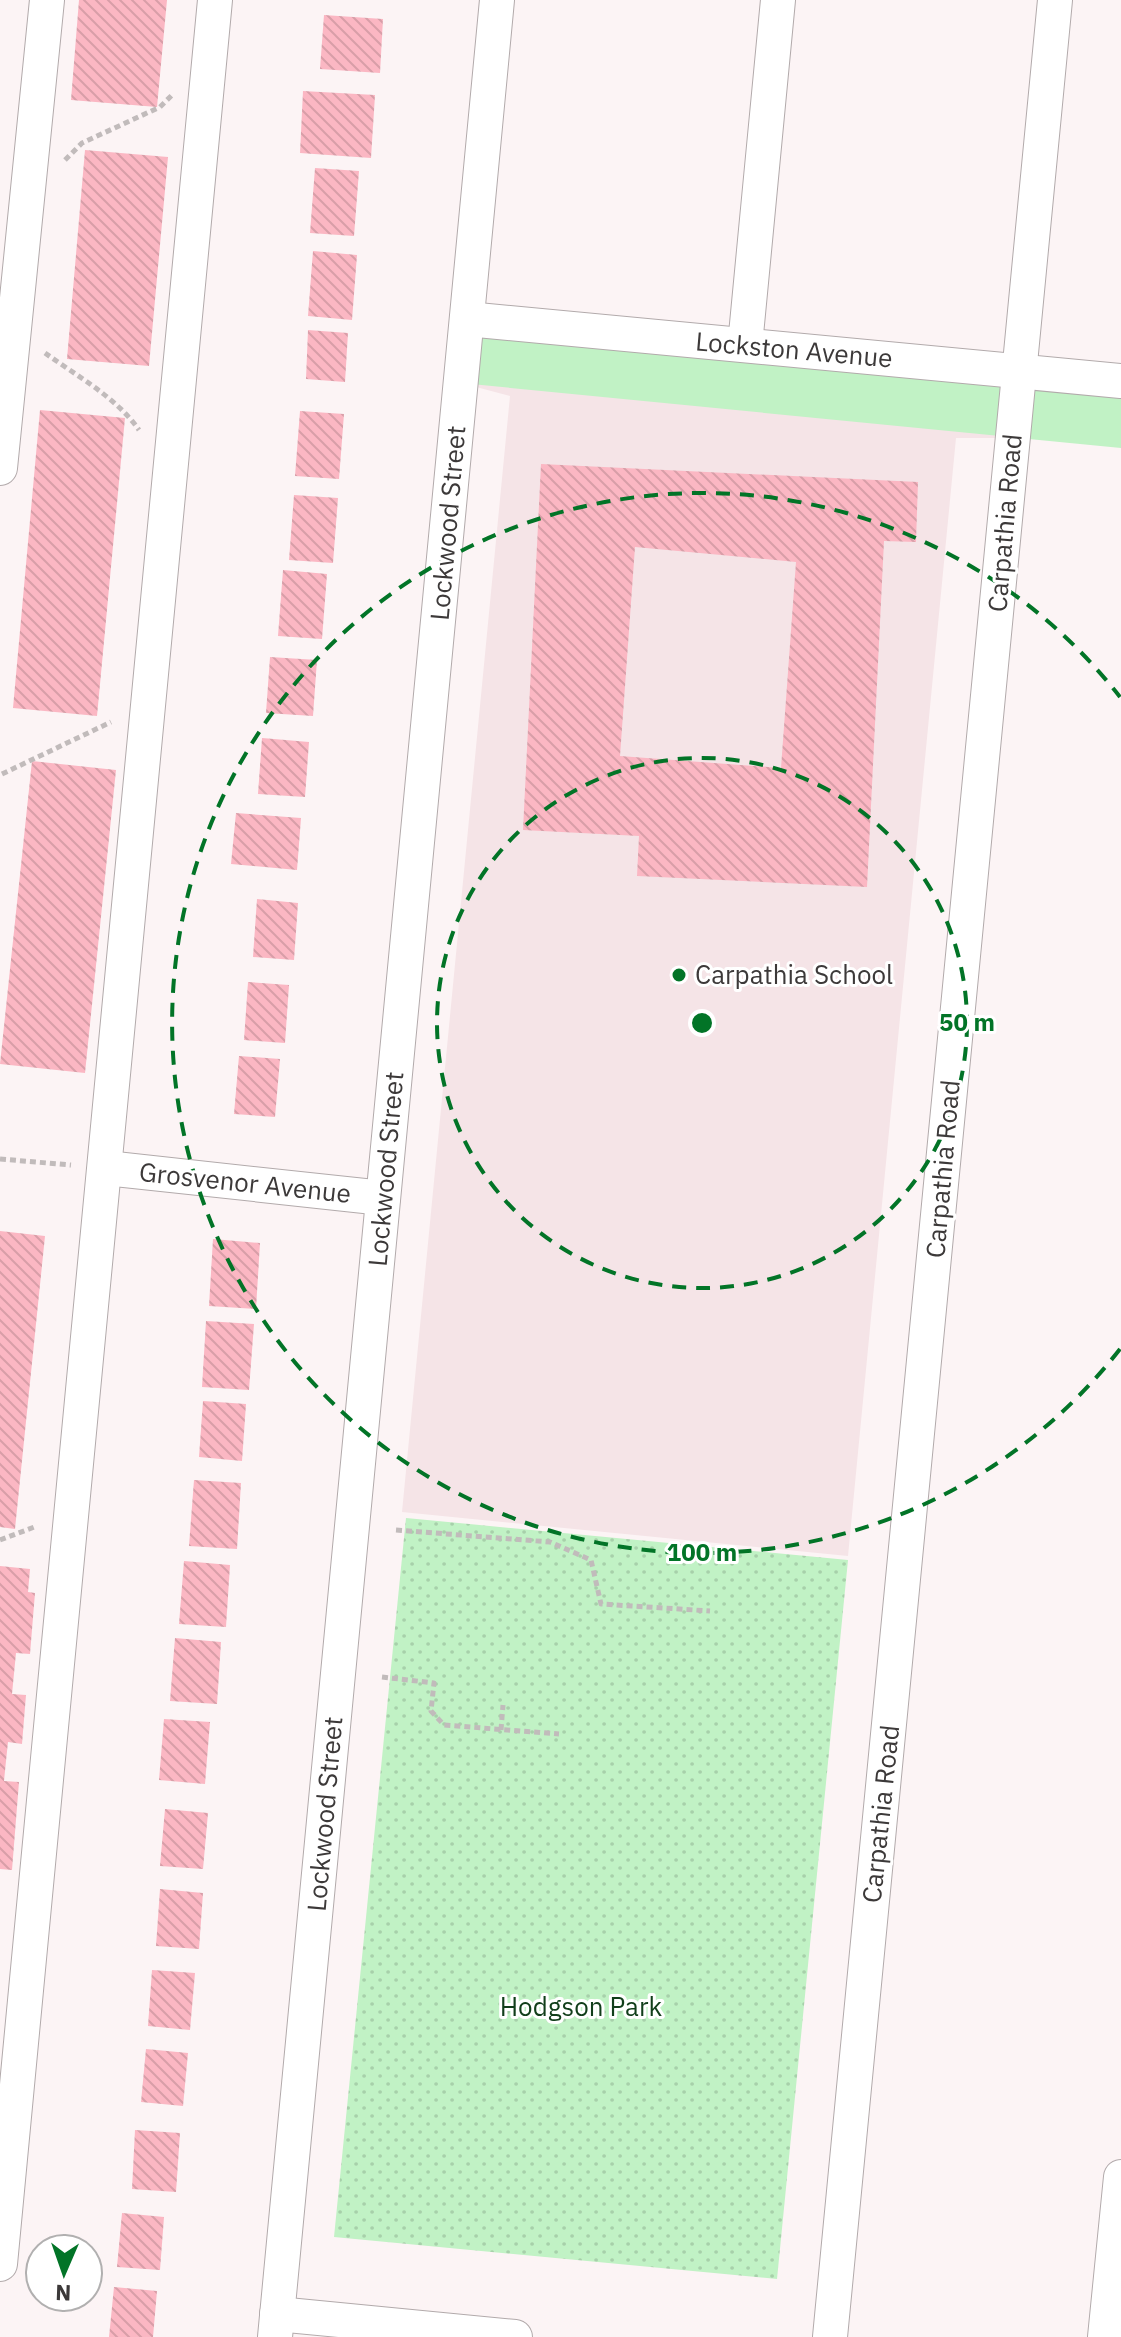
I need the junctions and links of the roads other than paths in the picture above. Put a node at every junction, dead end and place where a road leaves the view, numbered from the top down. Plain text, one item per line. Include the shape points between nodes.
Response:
1 (47, 0) edge
2 (215, 0) edge
3 (497, 0) edge
4 (778, 0) edge
5 (1055, 0) edge
6 (467, 319) junction
7 (745, 345) junction
8 (1019, 371) junction
9 (1121, 381) edge
10 (0, 468) edge
11 (106, 1168) junction
12 (383, 1198) junction
13 (1121, 2177) edge
14 (0, 2264) edge
15 (276, 2326) edge
16 (515, 2337) edge
17 (830, 2337) edge
18 (1105, 2337) edge

1 - 10 street
2 - 11 street
3 - 6 street, Lockwood Street
4 - 7 street
5 - 8 street, Carpathia Road
6 - 7 street, Lockston Avenue
6 - 12 street, Lockwood Street
7 - 8 street, Lockston Avenue
8 - 9 street, Lockston Avenue
8 - 17 street, Carpathia Road
11 - 12 street, Grosvenor Avenue
11 - 14 street
12 - 15 street, Lockwood Street
13 - 18 street
15 - 16 street

